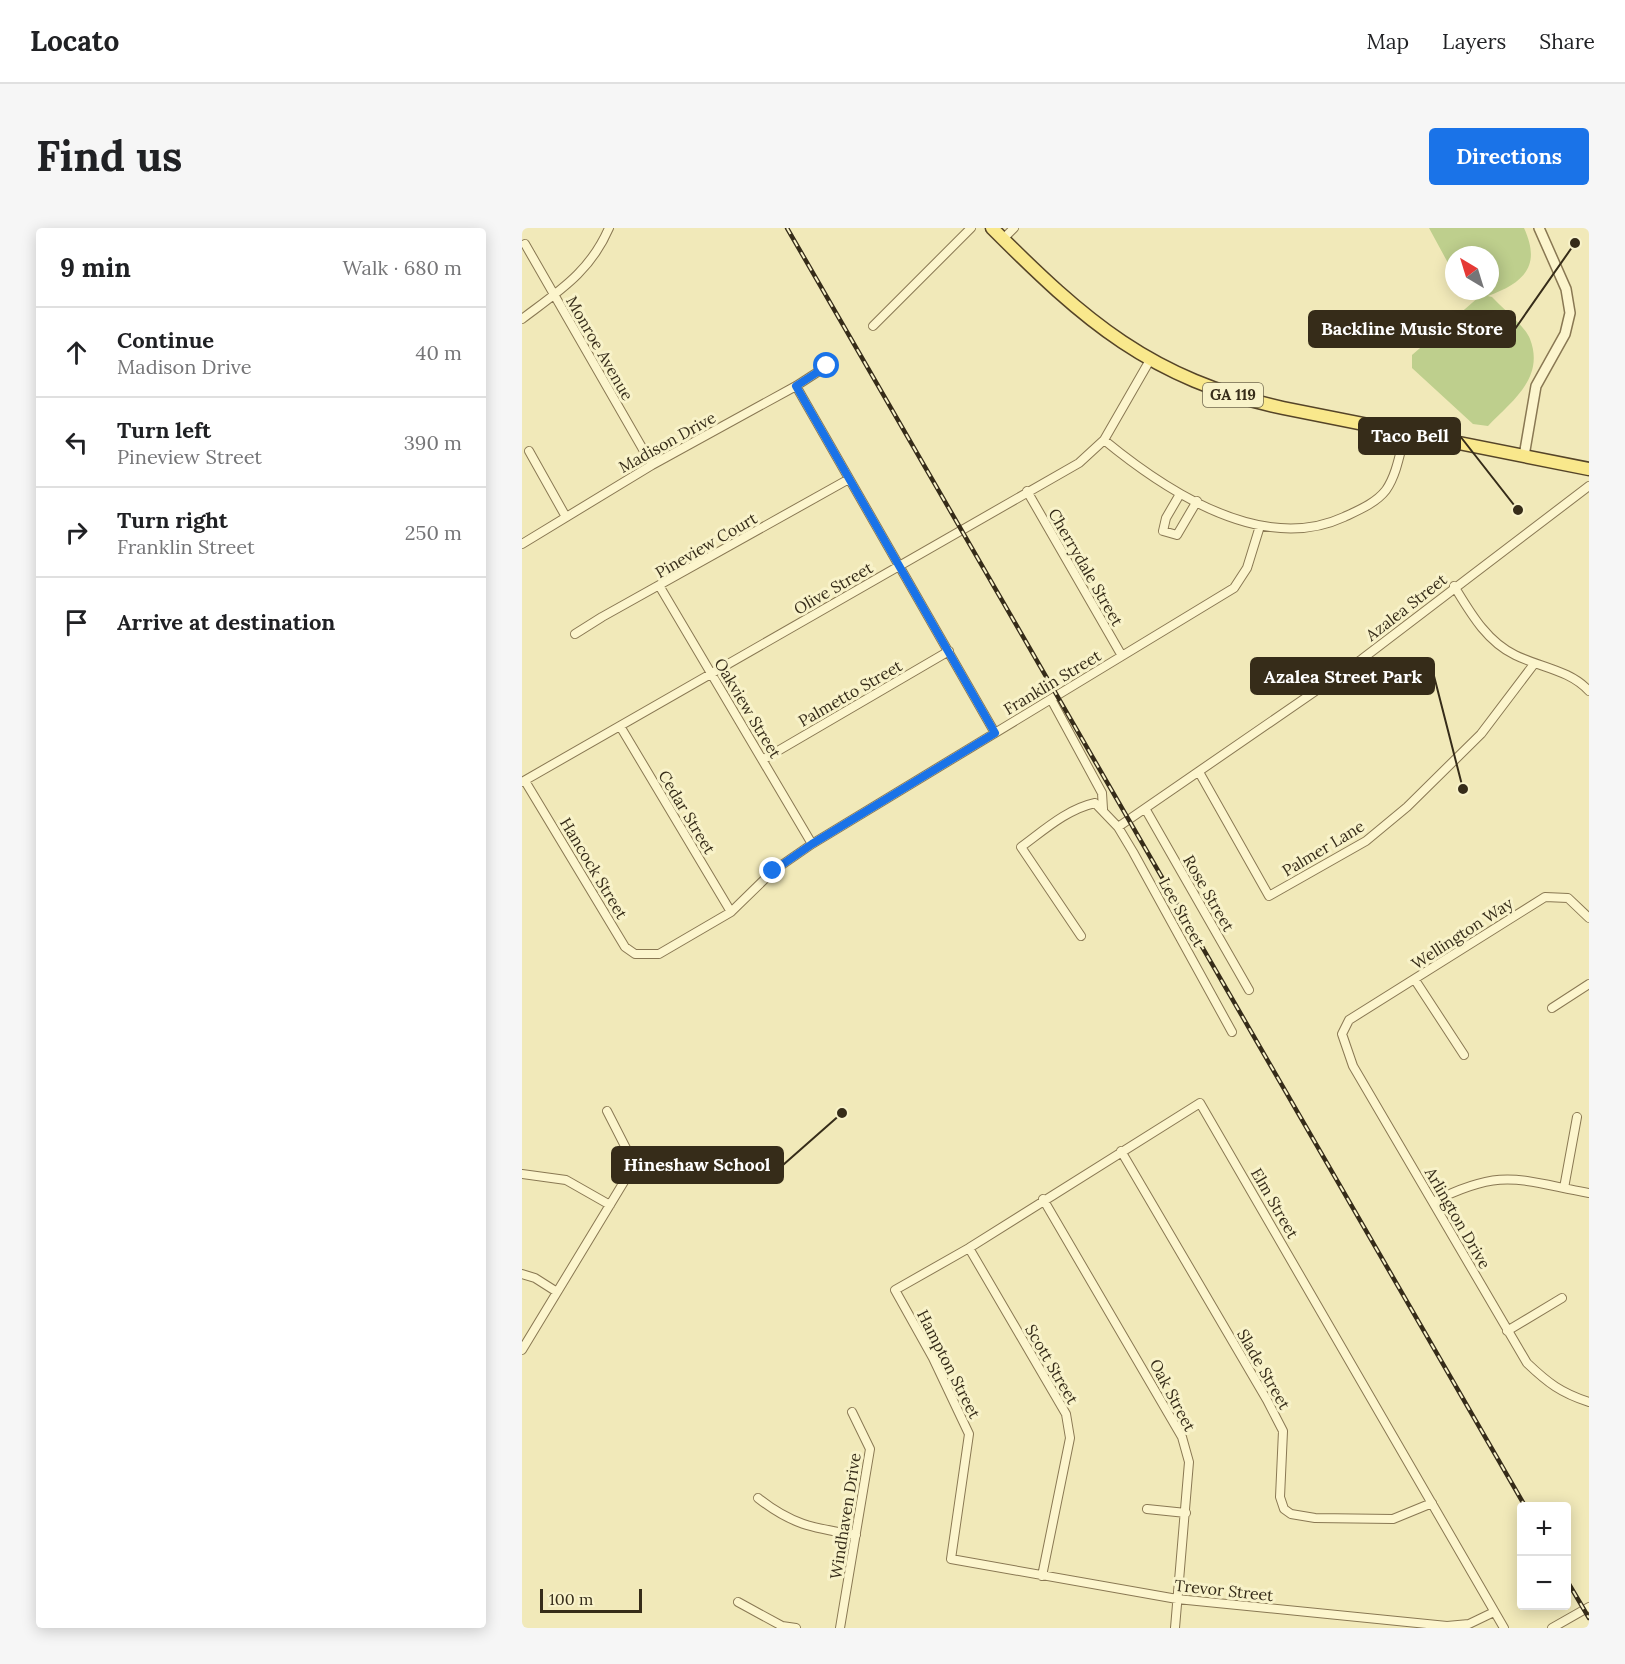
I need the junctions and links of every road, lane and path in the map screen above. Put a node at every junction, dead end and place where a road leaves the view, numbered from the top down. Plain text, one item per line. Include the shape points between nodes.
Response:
1 (609, 228) edge
2 (971, 228) edge
3 (992, 228) edge
4 (1014, 228) edge
5 (1539, 228) edge
6 (1003, 239) junction
7 (525, 244) dead end
8 (554, 294) junction
9 (522, 319) edge
10 (873, 326) dead end
11 (1150, 360) junction
12 (827, 366) dead end
13 (796, 386) junction
14 (1405, 434) junction
15 (1104, 440) junction
16 (530, 451) dead end
17 (1524, 456) junction
18 (652, 465) junction
19 (1589, 469) edge
20 (849, 479) junction
21 (1589, 486) edge
22 (1027, 491) junction
23 (1180, 494) junction
24 (1197, 501) junction
25 (566, 517) junction
26 (1260, 526) junction
27 (522, 544) edge
28 (899, 566) junction
29 (1454, 586) junction
30 (660, 587) junction
31 (575, 634) dead end
32 (949, 651) junction
33 (1122, 656) junction
34 (1534, 664) junction
35 (712, 674) junction
36 (1589, 691) edge
37 (1051, 699) junction
38 (620, 726) junction
39 (995, 733) junction
40 (764, 759) junction
41 (1199, 772) junction
42 (524, 782) edge
43 (1103, 808) junction
44 (1146, 810) junction
45 (1118, 827) junction
46 (812, 844) junction
47 (731, 912) junction
48 (1589, 918) edge
49 (1081, 936) dead end
50 (649, 954) joint
51 (1415, 980) junction
52 (1589, 984) edge
53 (1249, 990) dead end
54 (1552, 1008) dead end
55 (1349, 1020) joint
56 (1232, 1032) dead end
57 (1464, 1055) dead end
58 (607, 1111) dead end
59 (1578, 1117) dead end
60 (1121, 1151) junction
61 (522, 1174) edge
62 (1564, 1188) junction
63 (1589, 1193) edge
64 (1043, 1199) junction
65 (1433, 1202) junction
66 (610, 1205) junction
67 (969, 1248) junction
68 (522, 1274) edge
69 (895, 1290) joint
70 (557, 1292) junction
71 (1562, 1298) dead end
72 (1507, 1331) junction
73 (522, 1350) edge
74 (1589, 1402) edge
75 (852, 1412) dead end
76 (758, 1497) dead end
77 (1432, 1503) junction
78 (1147, 1509) dead end
79 (1186, 1513) junction
80 (856, 1535) junction
81 (951, 1559) joint
82 (1042, 1576) junction
83 (1178, 1599) junction
84 (738, 1602) dead end
85 (1589, 1607) edge
86 (1494, 1612) junction
87 (796, 1628) edge
88 (840, 1628) edge
89 (1175, 1628) edge
90 (1504, 1628) edge
91 (1552, 1628) edge

1 - 8 street via 586,268
2 - 10 street
3 - 6 main road, GA 119
4 - 6 street
5 - 17 street via 1566,289 1570,314 1565,334 1536,386
6 - 11 main road, GA 119 via 1078,310
7 - 8 street, Monroe Avenue
8 - 9 street
8 - 18 street, Monroe Avenue
11 - 14 main road, GA 119 via 1243,399
11 - 15 street, Olive Street
12 - 13 street, Madison Drive
13 - 18 street, Madison Drive
13 - 20 street
14 - 17 main road, GA 119
14 - 26 street via 1391,481 1368,506 1315,527
15 - 22 street, Olive Street via 1079,463
15 - 23 street via 1146,474
16 - 25 street
17 - 19 main road, GA 119
18 - 25 street, Madison Drive
20 - 28 street
20 - 30 street, Pineview Court
21 - 29 street, Azalea Street
22 - 28 street, Olive Street
22 - 33 street, Cherrydale Street
23 - 24 street
23 - 24 street via 1163,531 1177,535
24 - 26 street
25 - 27 street, Madison Drive
26 - 33 street, Franklin Street via 1247,568 1234,588
28 - 32 street
28 - 35 street, Olive Street
29 - 34 street via 1496,643
29 - 41 street, Azalea Street via 1362,659
30 - 31 street, Pineview Court
30 - 35 street, Oakview Street
32 - 39 street
32 - 40 street, Palmetto Street
33 - 37 street, Franklin Street
34 - 36 street via 1572,677
34 - 41 street, Palmer Lane via 1480,734 1407,807 1366,841 1269,896
35 - 38 street, Olive Street
35 - 40 street, Oakview Street
37 - 39 street, Franklin Street
37 - 43 street, Lee Street via 1098,785
38 - 42 street, Olive Street
38 - 47 street, Cedar Street
39 - 46 street, Franklin Street
40 - 46 street, Oakview Street
41 - 44 street, Azalea Street
42 - 50 street, Hancock Street via 625,947 635,954
43 - 45 street, Lee Street
43 - 49 street via 1095,803 1083,806 1021,847
44 - 45 street, Azalea Street
44 - 53 street, Rose Street
45 - 56 street, Lee Street
46 - 47 street, Franklin Street via 773,871
47 - 50 street, Franklin Street via 659,954
48 - 51 street, Wellington Way via 1568,898 1545,897
51 - 55 street, Wellington Way
51 - 57 street
52 - 54 street
55 - 65 street, Arlington Drive via 1342,1034 1353,1066
58 - 66 street via 630,1156 625,1180
59 - 62 street
60 - 64 street, Elm Street
60 - 77 street, Elm Street via 1200,1103
60 - 77 street, Slade Street via 1283,1431 1280,1497 1284,1509 1315,1518 1393,1519
61 - 66 street via 566,1180
62 - 63 street
62 - 65 street via 1536,1180 1495,1180 1465,1186
64 - 67 street, Elm Street
64 - 79 street, Oak Street via 1182,1437 1189,1462
65 - 72 street, Arlington Drive
66 - 70 street
67 - 69 street, Elm Street
67 - 82 street, Scott Street via 1066,1414 1070,1438
68 - 70 street
69 - 81 street, Hampton Street via 969,1434
70 - 73 street
71 - 72 street
72 - 74 street, Arlington Drive via 1527,1363 1544,1380 1565,1394
75 - 80 street, Windhaven Drive via 870,1449
76 - 80 street via 781,1516 798,1523
77 - 86 street, Elm Street
78 - 79 street
79 - 83 street, Oak Street
80 - 88 street, Windhaven Drive
81 - 82 street, Trevor Street
82 - 83 street, Trevor Street
83 - 86 street, Trevor Street via 1447,1626 1469,1624
83 - 89 street, Oak Street
84 - 87 street via 782,1626
85 - 91 street
86 - 90 street, Elm Street

